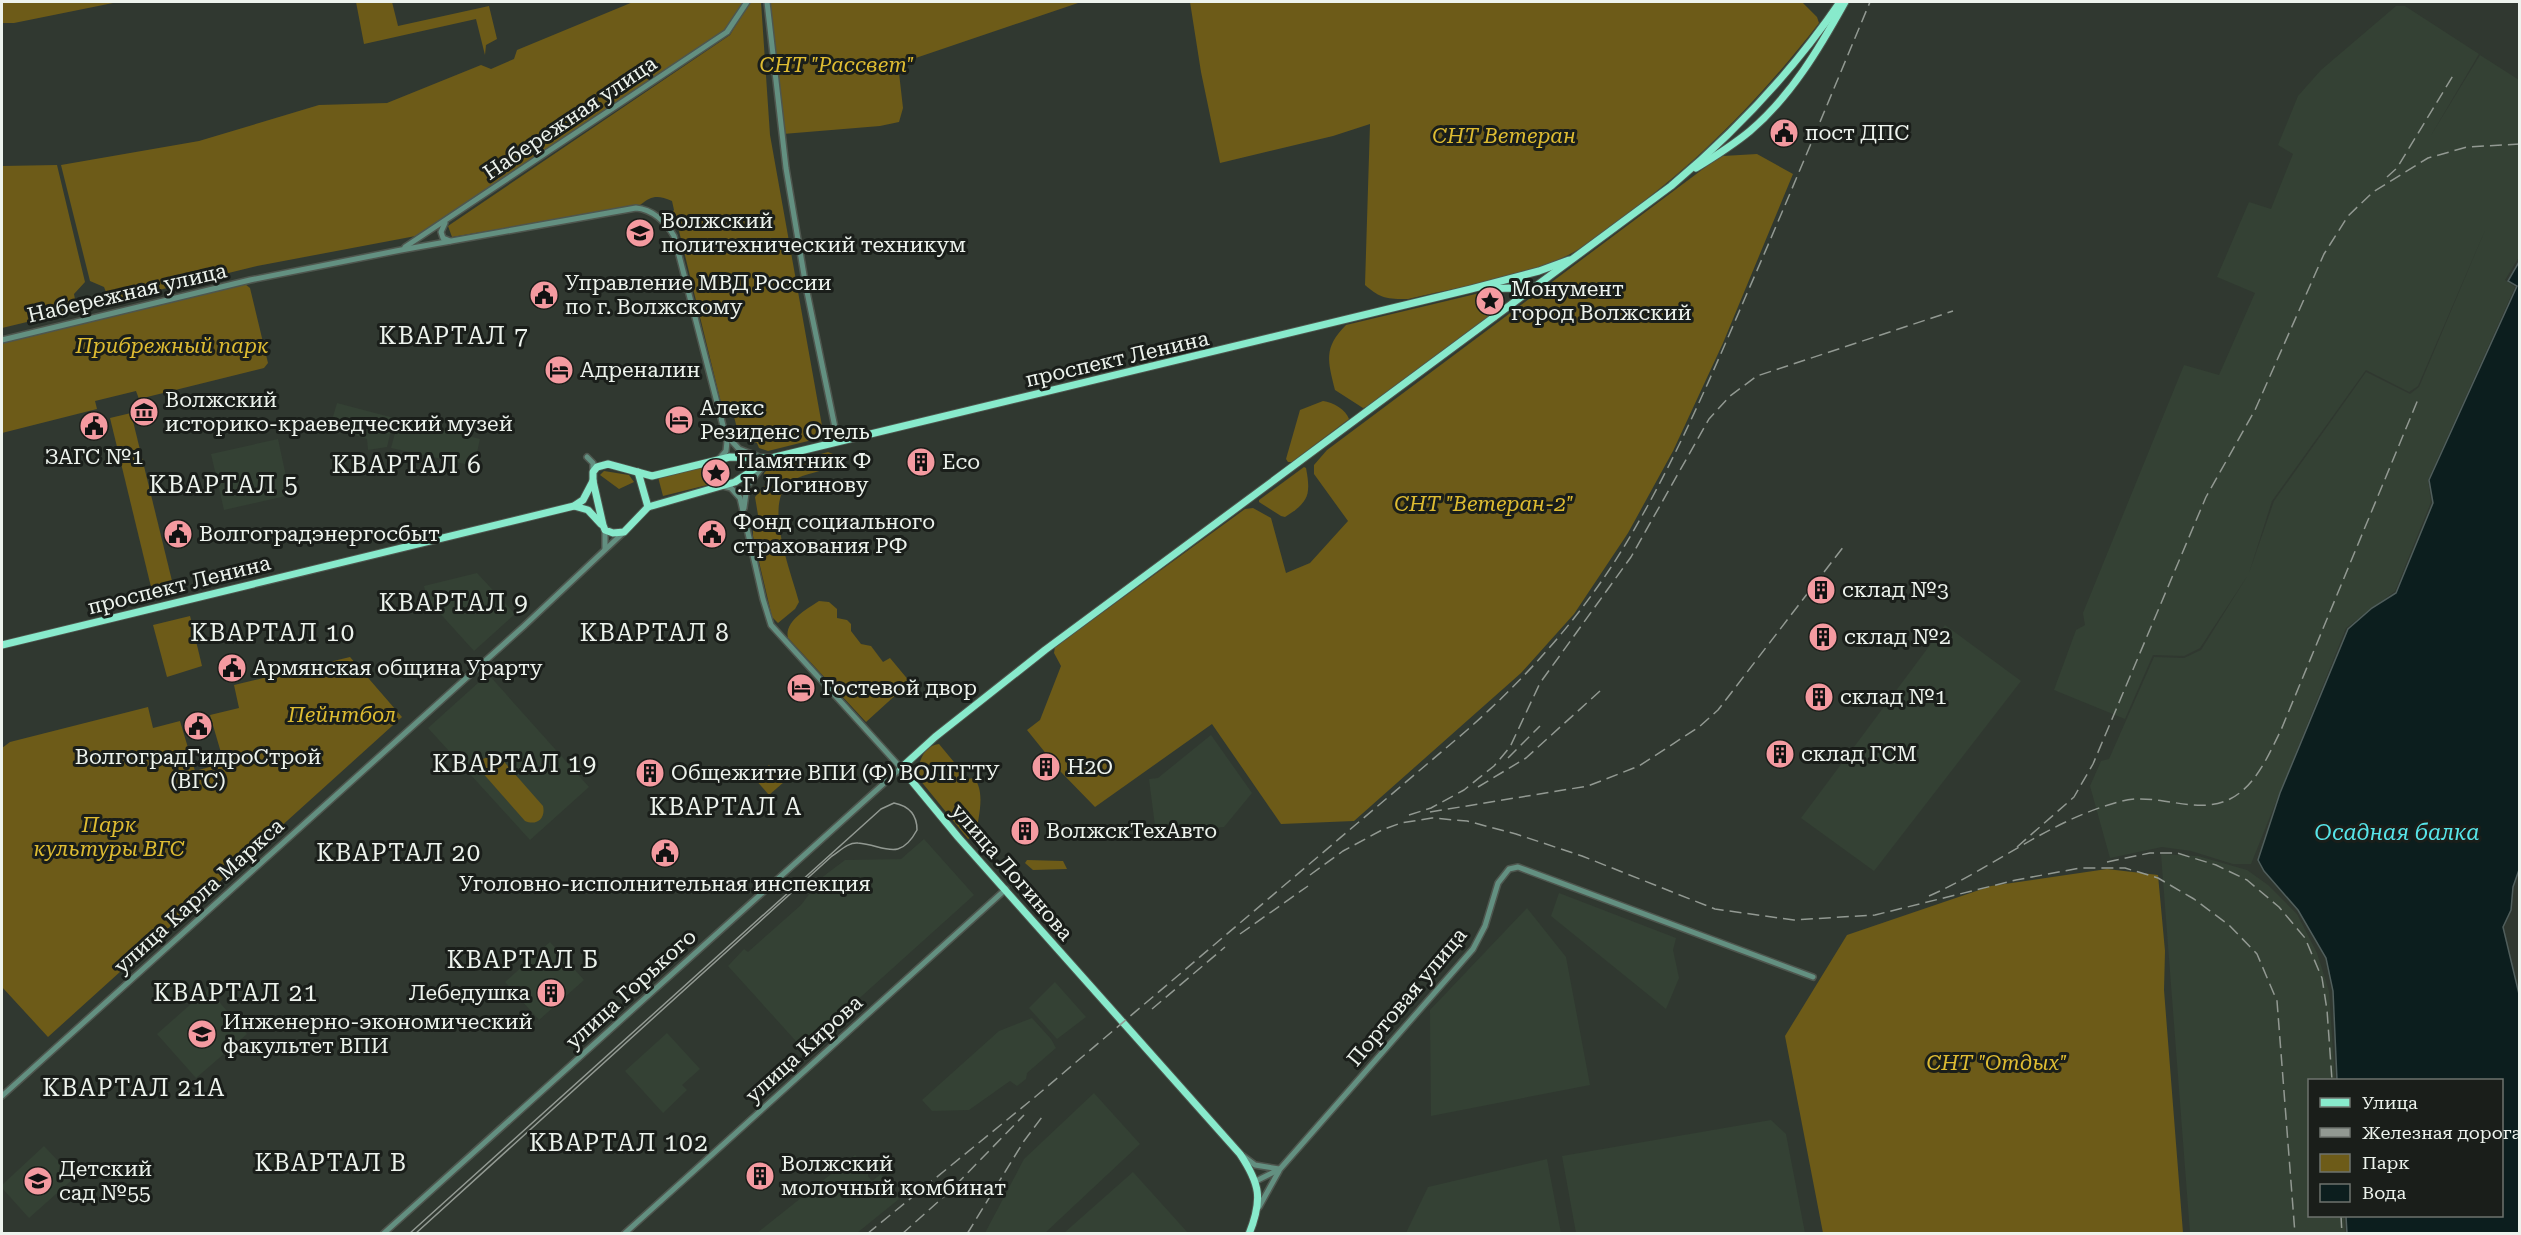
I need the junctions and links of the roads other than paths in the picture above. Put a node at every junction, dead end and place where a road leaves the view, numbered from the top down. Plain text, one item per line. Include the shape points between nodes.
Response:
1 (747, 2) edge
2 (767, 2) edge
3 (1840, 2) edge
4 (1845, 2) edge
5 (1774, 87) junction
6 (1784, 96) junction
7 (1763, 99) junction
8 (1773, 109) junction
9 (1677, 182) junction
10 (445, 221) junction
11 (451, 241) junction
12 (401, 250) junction
13 (1579, 255) junction
14 (1508, 279) junction
15 (1471, 289) junction
16 (1486, 289) junction
17 (1524, 291) junction
18 (1492, 320) junction
19 (2, 340) edge
20 (720, 417) junction
21 (838, 442) junction
22 (587, 457) dead end
23 (771, 458) junction
24 (717, 460) junction
25 (593, 472) junction
26 (638, 472) junction
27 (593, 481) junction
28 (723, 486) junction
29 (574, 506) junction
30 (648, 507) junction
31 (746, 524) junction
32 (603, 525) junction
33 (624, 532) junction
34 (605, 550) junction
35 (2, 645) edge
36 (901, 768) junction
37 (1005, 890) junction
38 (1813, 977) dead end
39 (2, 1096) edge
40 (1240, 1154) junction
41 (1280, 1169) junction
42 (1256, 1180) junction
43 (1256, 1213) junction
44 (383, 1233) edge
45 (624, 1233) edge
46 (1249, 1233) edge

1 - 10 street, Набережная улица via 727,32
2 - 21 street via 787,179
3 - 5 main road
4 - 6 main road
5 - 6 main road via 1776,96
5 - 7 main road
6 - 8 main road
7 - 8 main road via 1771,99
7 - 9 main road
8 - 9 main road via 1747,134
9 - 13 main road
10 - 11 street via 441,232 443,238
10 - 12 street, Набережная улица
11 - 12 street, Набережная улица
11 - 20 street, Набережная улица via 636,208 657,217 674,236
12 - 19 street, Набережная улица via 250,280
13 - 14 main road, проспект Ленина
13 - 17 main road
14 - 15 main road, проспект Ленина
14 - 17 main road via 1526,282
15 - 16 main road, проспект Ленина
15 - 21 main road, проспект Ленина
16 - 17 main road, проспект Ленина
16 - 18 main road via 1496,294 1499,302
17 - 18 main road
18 - 36 main road via 1045,650
20 - 23 street via 735,446
20 - 24 street via 727,441 724,455
21 - 23 main road, проспект Ленина
22 - 25 street via 593,463
23 - 24 main road, проспект Ленина
23 - 28 main road, проспект Ленина
23 - 31 street via 746,490
24 - 26 main road, проспект Ленина via 652,476
25 - 26 main road via 608,464
25 - 27 main road
26 - 30 main road
27 - 29 main road via 583,500
27 - 32 main road
28 - 30 main road, проспект Ленина
28 - 31 street via 740,498
29 - 32 main road via 588,510
29 - 35 main road, проспект Ленина
30 - 33 main road
31 - 36 street, улица Логинова via 771,626
32 - 33 main road via 613,533
32 - 34 street
33 - 34 street, улица Карла Маркса
34 - 39 street, улица Карла Маркса
36 - 37 main road, улица Логинова
36 - 44 street, улица Горького
37 - 40 main road, улица Логинова
37 - 45 street, улица Кирова
38 - 41 street, Портовая улица via 1518,867 1509,869 1498,883 1485,926 1473,949
40 - 41 street via 1255,1165
40 - 42 main road, улица Логинова
41 - 42 street, Портовая улица
41 - 43 street
42 - 43 main road
43 - 46 main road

